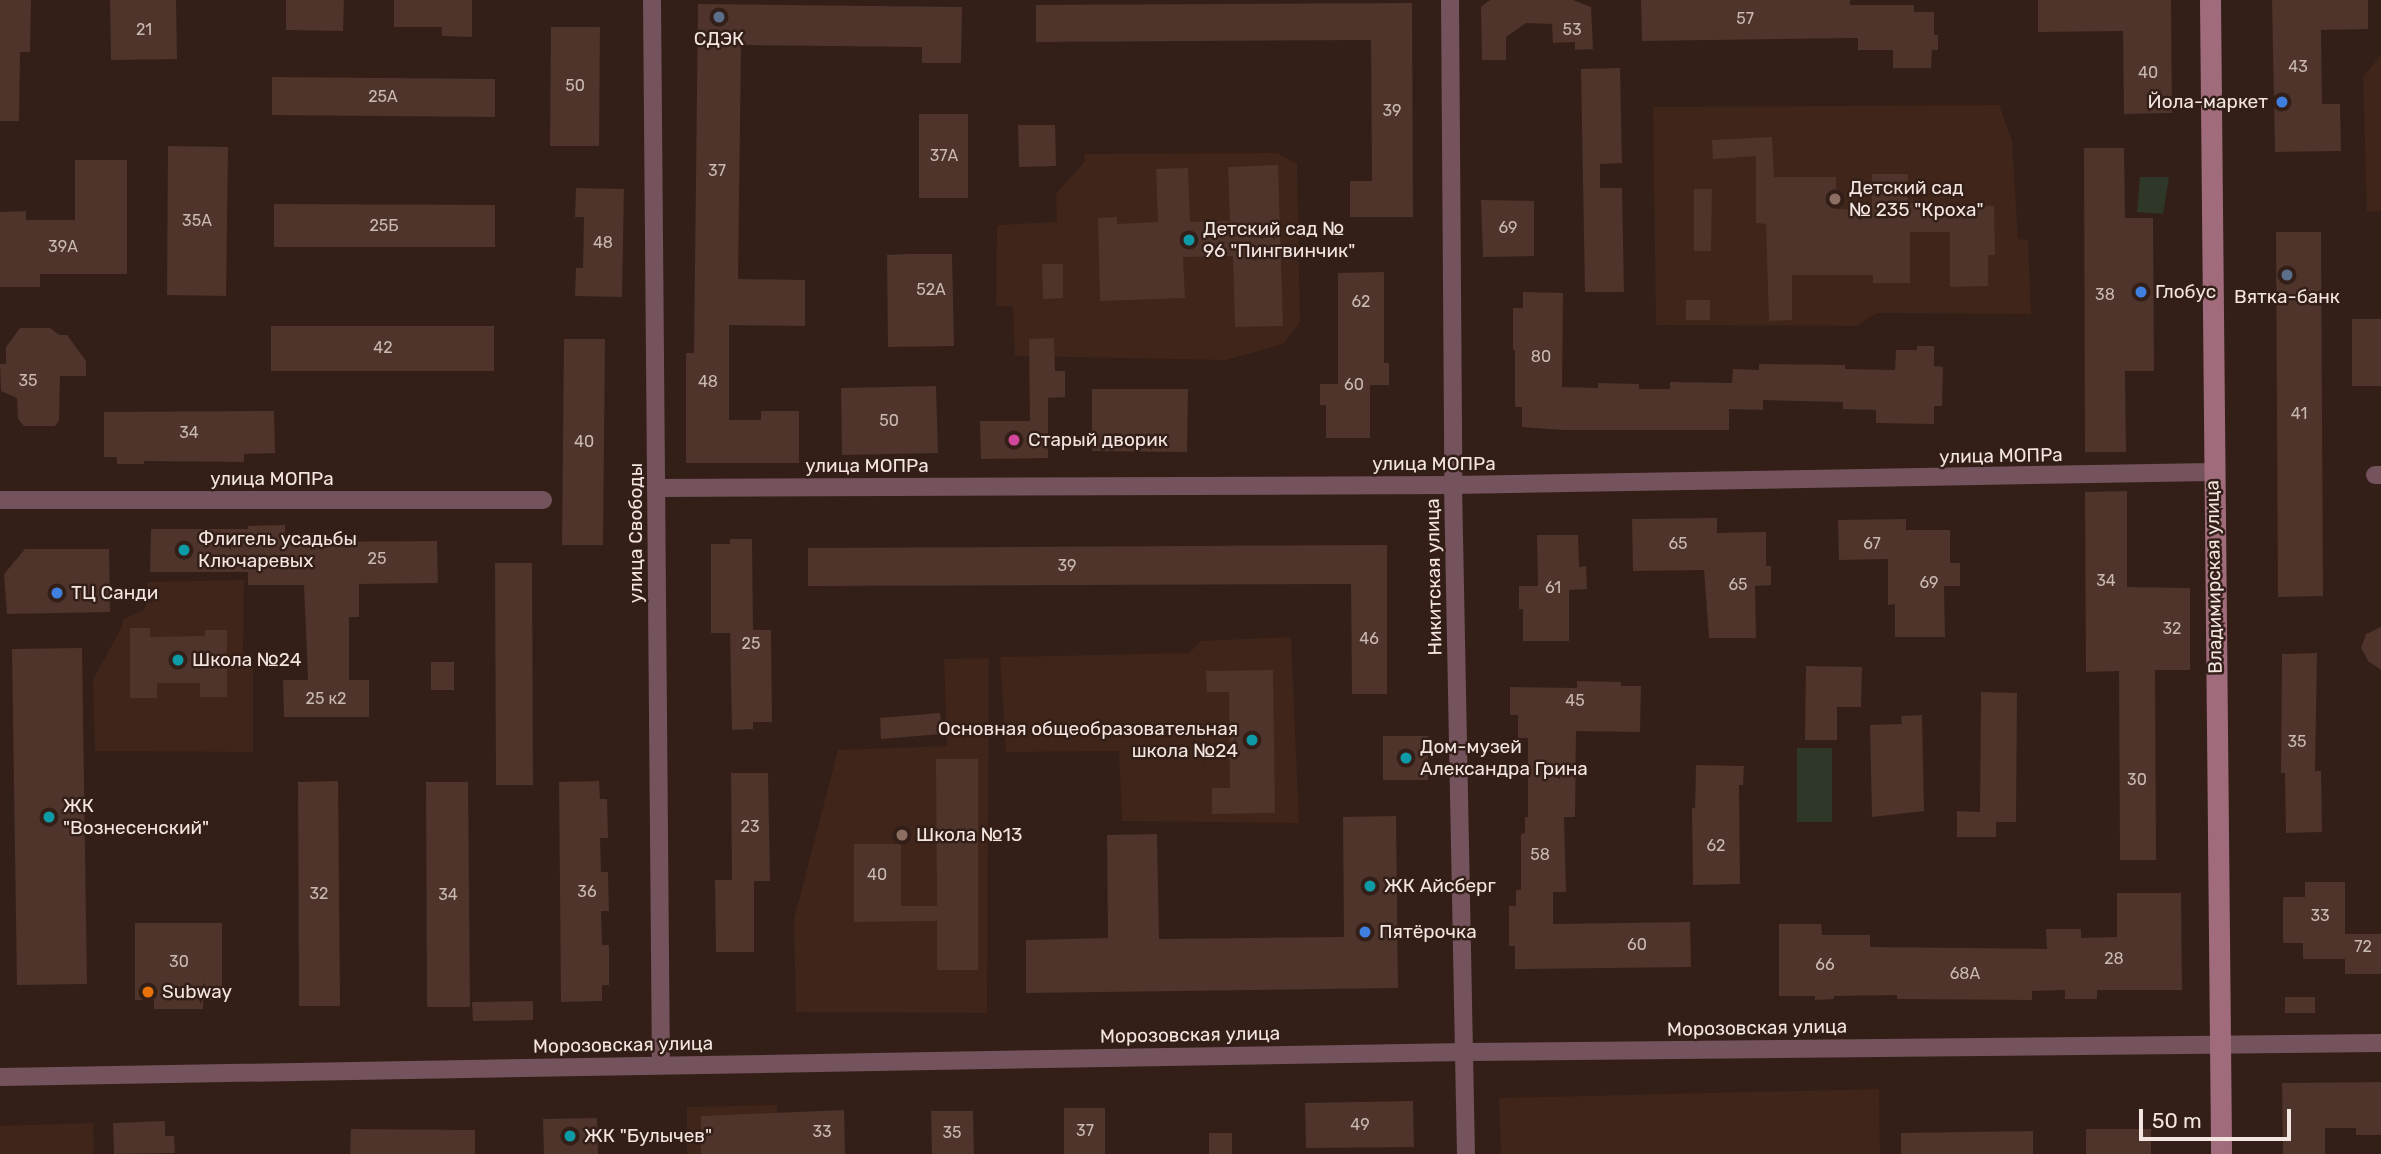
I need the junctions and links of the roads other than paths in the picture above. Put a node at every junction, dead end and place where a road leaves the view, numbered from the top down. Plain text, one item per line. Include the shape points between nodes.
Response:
1 (652, 0) edge
2 (1450, 0) edge
3 (2210, 0) edge
4 (2212, 472) junction
5 (1453, 485) junction
6 (656, 488) junction
7 (0, 500) edge
8 (543, 500) dead end
9 (2381, 1043) edge
10 (2221, 1045) junction
11 (1465, 1052) junction
12 (661, 1065) junction
13 (0, 1077) edge
14 (1466, 1154) edge
15 (2221, 1154) edge

1 - 6 street, улица Свободы
2 - 5 street, Никитская улица
3 - 4 main road, Владимирская улица
4 - 5 street, улица МОПРа
4 - 10 main road, Владимирская улица
5 - 6 street, улица МОПРа
5 - 11 street, Никитская улица
6 - 12 street, улица Свободы
7 - 8 street, улица МОПРа
9 - 10 street, Морозовская улица
10 - 11 street, Морозовская улица
10 - 15 main road, Владимирская улица
11 - 12 street, Морозовская улица
11 - 14 street, Никитская улица
12 - 13 street, Морозовская улица

